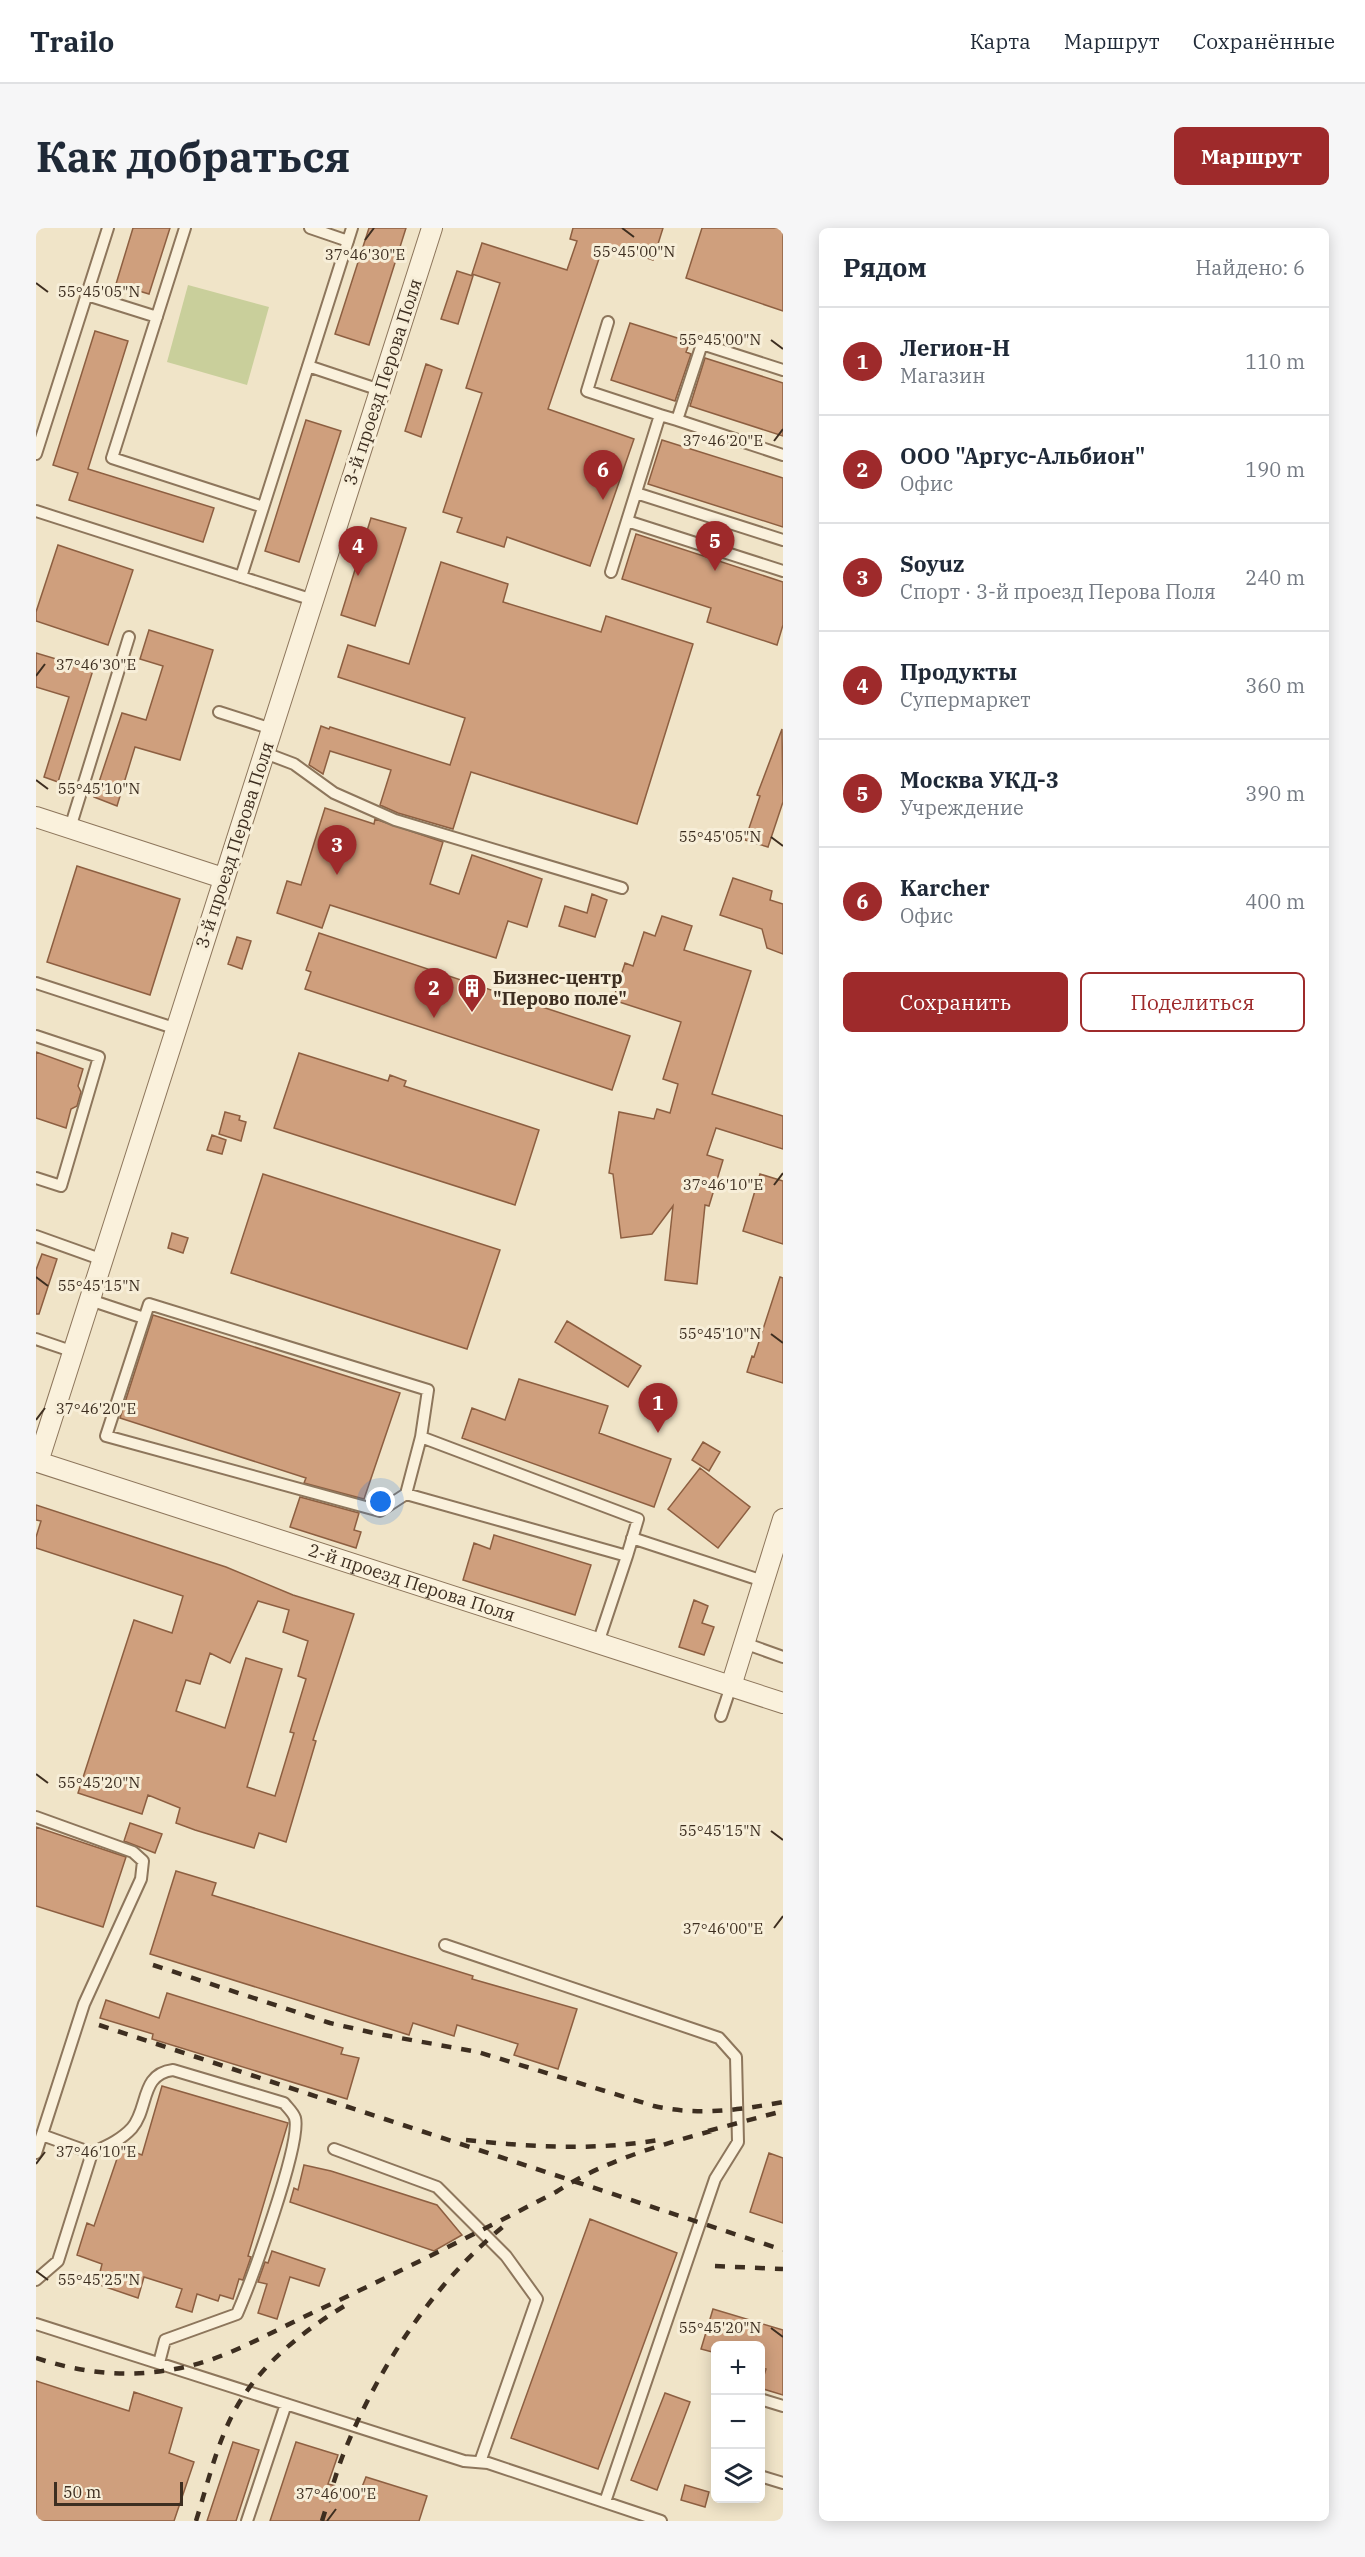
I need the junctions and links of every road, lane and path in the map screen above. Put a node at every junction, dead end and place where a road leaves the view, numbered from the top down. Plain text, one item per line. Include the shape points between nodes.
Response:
1 (108, 228) edge
2 (185, 228) edge
3 (310, 228) edge
4 (352, 228) edge
5 (432, 228) edge
6 (348, 241) junction
7 (87, 295) junction
8 (157, 318) junction
9 (608, 322) dead end
10 (308, 366) junction
11 (783, 370) edge
12 (380, 390) junction
13 (660, 415) junction
14 (676, 420) junction
15 (36, 453) edge
16 (783, 455) edge
17 (636, 493) junction
18 (263, 507) junction
19 (36, 511) edge
20 (627, 521) junction
21 (783, 540) edge
22 (611, 572) dead end
23 (783, 572) edge
24 (241, 577) junction
25 (313, 600) junction
26 (129, 637) dead end
27 (219, 712) dead end
28 (272, 729) junction
29 (265, 753) junction
30 (36, 818) edge
31 (69, 828) junction
32 (224, 878) junction
33 (622, 888) dead end
34 (36, 983) edge
35 (177, 1029) junction
36 (36, 1036) edge
37 (36, 1178) edge
38 (36, 1236) edge
39 (103, 1260) junction
40 (90, 1300) junction
41 (144, 1318) junction
42 (36, 1339) edge
43 (74, 1352) junction
44 (422, 1437) junction
45 (37, 1464) edge
46 (406, 1494) junction
47 (783, 1519) edge
48 (632, 1538) junction
49 (627, 1557) junction
50 (764, 1581) junction
51 (598, 1643) junction
52 (744, 1643) junction
53 (783, 1657) edge
54 (731, 1686) junction
55 (783, 1703) edge
56 (720, 1716) dead end
57 (36, 1817) edge
58 (445, 1945) dead end
59 (38, 2142) edge
60 (334, 2149) dead end
61 (92, 2153) junction
62 (36, 2280) edge
63 (36, 2324) edge
64 (159, 2363) junction
65 (765, 2401) edge
66 (285, 2404) junction
67 (783, 2406) edge
68 (480, 2462) junction
69 (765, 2478) edge
70 (783, 2483) edge
71 (605, 2502) junction
72 (649, 2519) edge
73 (247, 2521) edge
74 (661, 2521) edge

1 - 7 lane
2 - 8 lane
3 - 6 lane
4 - 6 lane
5 - 12 street, 3-й проезд Перова Поля
6 - 10 lane
7 - 8 lane
7 - 15 lane
8 - 18 lane via 111,458
9 - 13 lane via 587,391
10 - 12 lane
10 - 18 lane
11 - 14 lane via 702,344
12 - 25 street, 3-й проезд Перова Поля
13 - 14 lane
13 - 17 lane
14 - 16 lane
17 - 20 lane
17 - 21 lane
18 - 24 lane
19 - 24 lane
20 - 22 lane
20 - 23 lane
24 - 25 lane
25 - 28 street, 3-й проезд Перова Поля
26 - 31 lane
27 - 28 lane
28 - 29 street, 3-й проезд Перова Поля
29 - 32 street, 3-й проезд Перова Поля
29 - 33 lane via 294,764 334,793 395,820
30 - 31 street
31 - 32 street
32 - 35 street, 3-й проезд Перова Поля
34 - 35 lane
35 - 39 street, 3-й проезд Перова Поля
36 - 37 lane via 99,1057 61,1186
38 - 39 lane
39 - 40 street, 3-й проезд Перова Поля
40 - 41 lane
40 - 43 street, 3-й проезд Перова Поля
41 - 44 lane via 149,1304 428,1390
41 - 46 lane via 106,1436 380,1511
42 - 43 lane
43 - 45 street, 3-й проезд Перова Поля
44 - 46 lane
44 - 48 lane via 638,1519
45 - 51 street, 2-й проезд Перова Поля
46 - 49 lane
47 - 50 street
48 - 49 lane
48 - 50 lane
49 - 51 lane
50 - 52 street
51 - 54 street, 2-й проезд Перова Поля
52 - 53 lane
52 - 54 street
54 - 55 street, 2-й проезд Перова Поля
54 - 56 lane
57 - 59 lane via 133,1852 143,1861 141,1879 84,2004
58 - 71 lane via 719,2038 736,2057 738,2142 715,2179
59 - 61 lane
60 - 68 lane via 438,2187 506,2256 537,2299
61 - 62 lane via 58,2260
61 - 64 lane via 120,2140 134,2126 151,2082 161,2072 173,2070 284,2103 295,2116 296,2132 288,2160 254,2274 237,2314 165,2340
63 - 64 lane
64 - 66 lane
65 - 67 lane
66 - 68 lane via 464,2461
66 - 73 lane
68 - 71 lane
69 - 70 lane
71 - 72 lane
72 - 74 lane

